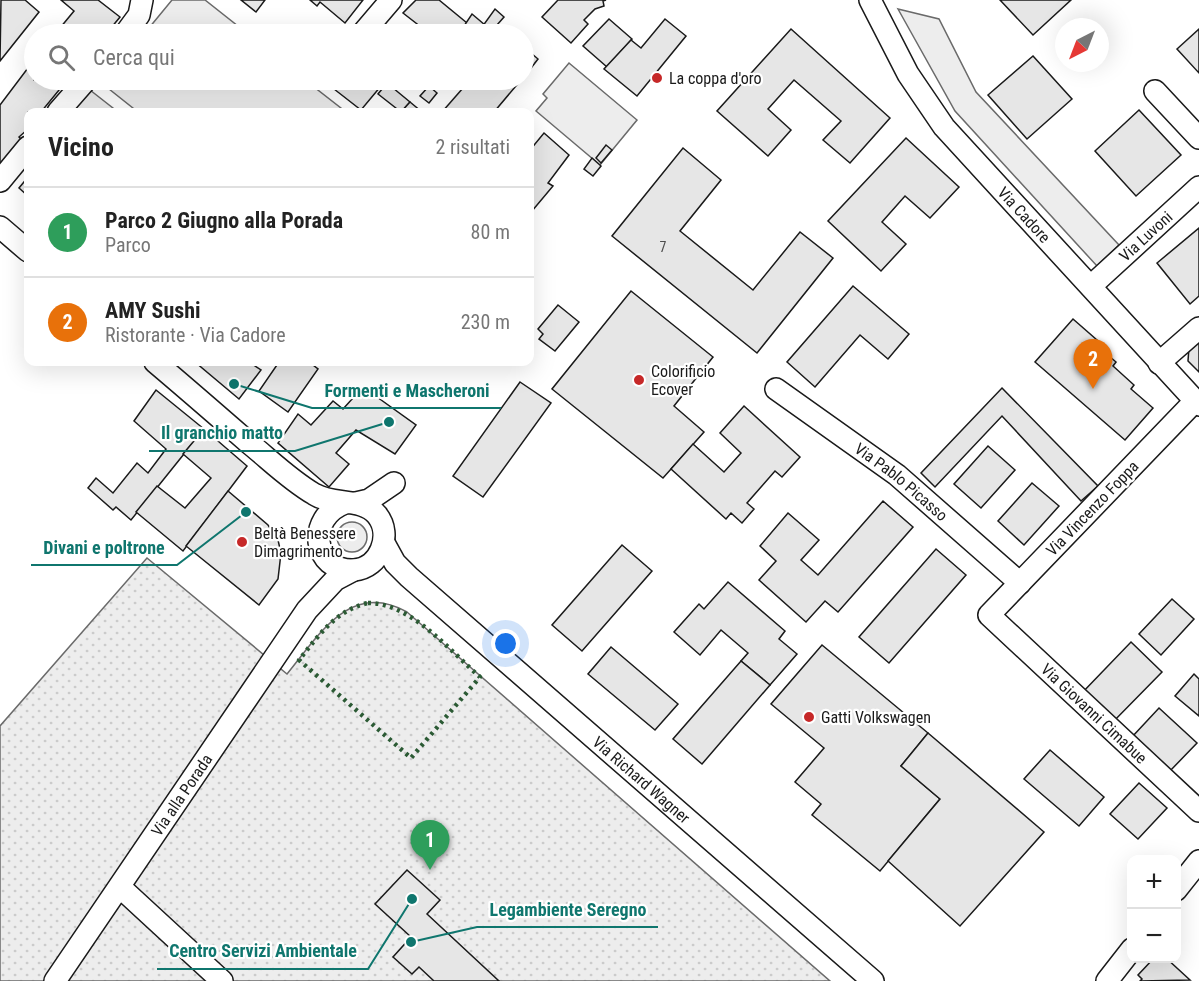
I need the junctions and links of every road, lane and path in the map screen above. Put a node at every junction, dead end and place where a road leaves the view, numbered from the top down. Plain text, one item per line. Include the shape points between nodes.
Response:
1 (142, 0) edge
2 (391, 0) edge
3 (869, 2) edge
4 (133, 24) edge
5 (371, 24) edge
6 (77, 90) edge
7 (1155, 91) dead end
8 (62, 108) edge
9 (1199, 138) edge
10 (24, 152) edge
11 (0, 181) edge
12 (1199, 187) edge
13 (0, 227) edge
14 (24, 248) edge
15 (1091, 286) junction
16 (1199, 328) edge
17 (1159, 363) junction
18 (160, 366) edge
19 (776, 389) dead end
20 (1197, 403) edge
21 (282, 471) junction
22 (351, 503) junction
23 (382, 522) junction
24 (319, 540) junction
25 (384, 543) junction
26 (359, 568) junction
27 (409, 577) junction
28 (1020, 583) junction
29 (307, 610) junction
30 (989, 615) joint
31 (1199, 811) edge
32 (1199, 861) edge
33 (1181, 884) edge
34 (120, 887) junction
35 (1127, 954) edge
36 (55, 981) edge
37 (222, 981) edge
38 (873, 981) edge
39 (1107, 981) edge

1 - 4 street via 140,15
2 - 5 street
3 - 15 street, Via Cadore via 908,74 944,127
6 - 8 street
7 - 9 street
10 - 11 street
12 - 15 street, Via Luvoni
13 - 14 street
15 - 17 street, Via Cadore
16 - 17 street
17 - 20 street, Via Cadore
18 - 21 street
19 - 28 street, Via Pablo Picasso via 897,475
20 - 28 street, Via Vincenzo Foppa
21 - 22 street via 321,498
21 - 24 street via 307,503
22 - 23 street via 366,506
22 - 23 street via 369,500 394,483
22 - 24 street via 326,514
23 - 25 street
24 - 26 street via 332,564
24 - 29 street, Via alla Porada via 315,588
25 - 26 street via 373,562
25 - 27 street, Via Richard Wagner
26 - 27 street, Via Richard Wagner via 390,570
26 - 29 street, Via alla Porada via 335,580
27 - 38 street, Via Richard Wagner
28 - 30 street, Via Vincenzo Foppa
29 - 34 street, Via alla Porada
30 - 31 street, Via Giovanni Cimabue
32 - 33 street
34 - 36 street, Via alla Porada
34 - 37 street
35 - 39 street

